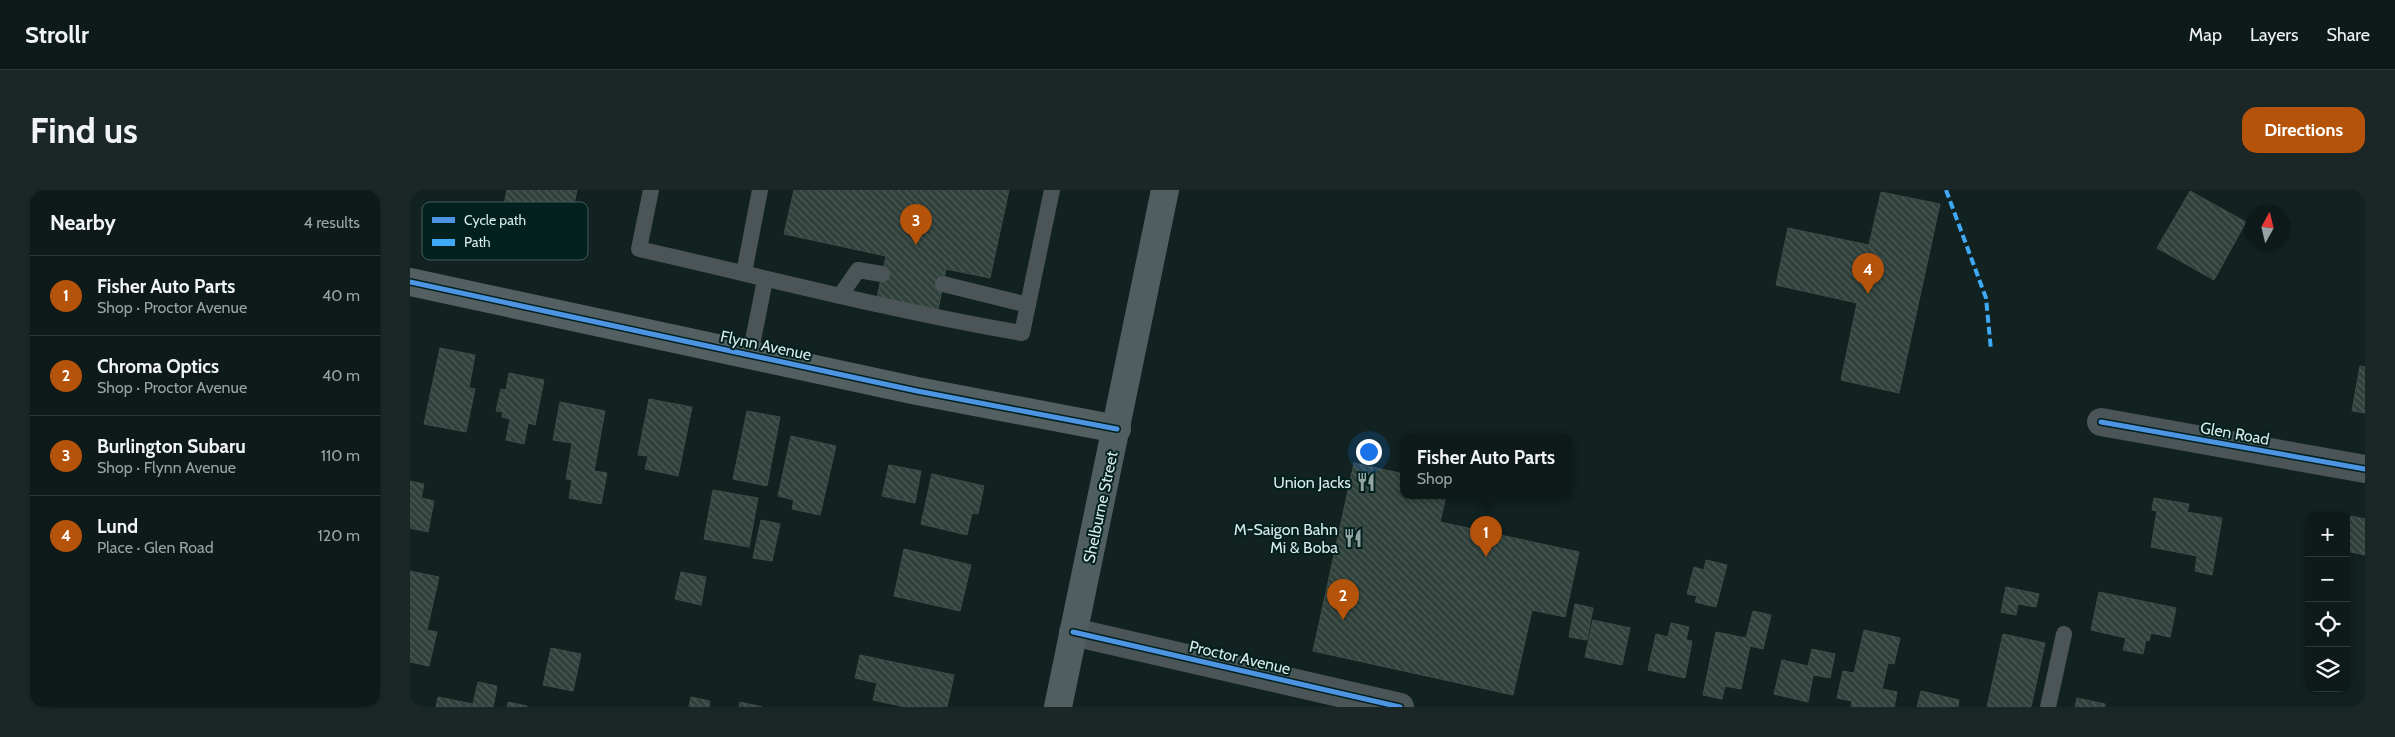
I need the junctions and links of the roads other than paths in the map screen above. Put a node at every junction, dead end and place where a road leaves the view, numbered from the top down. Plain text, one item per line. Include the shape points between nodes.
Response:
1 (651, 190) edge
2 (760, 190) edge
3 (1052, 190) edge
4 (1165, 190) edge
5 (744, 273) junction
6 (882, 274) dead end
7 (764, 280) junction
8 (410, 282) edge
9 (943, 284) dead end
10 (840, 296) junction
11 (1028, 305) junction
12 (750, 355) junction
13 (2101, 422) dead end
14 (1117, 429) junction
15 (2365, 469) edge
16 (1074, 632) junction
17 (2064, 634) dead end
18 (1058, 707) edge
19 (1400, 707) edge
20 (2048, 707) edge

1 - 5 lane via 639,249
2 - 5 lane
3 - 11 lane
4 - 14 main road, Shelburne Street
5 - 7 lane
6 - 10 lane via 858,270
7 - 10 lane
7 - 12 lane
8 - 12 street, Flynn Avenue
9 - 11 lane
10 - 11 lane via 1022,333
12 - 14 street, Flynn Avenue
13 - 15 street, Glen Road
14 - 16 main road, Shelburne Street
16 - 18 main road, Shelburne Street
16 - 19 street, Proctor Avenue
17 - 20 lane

